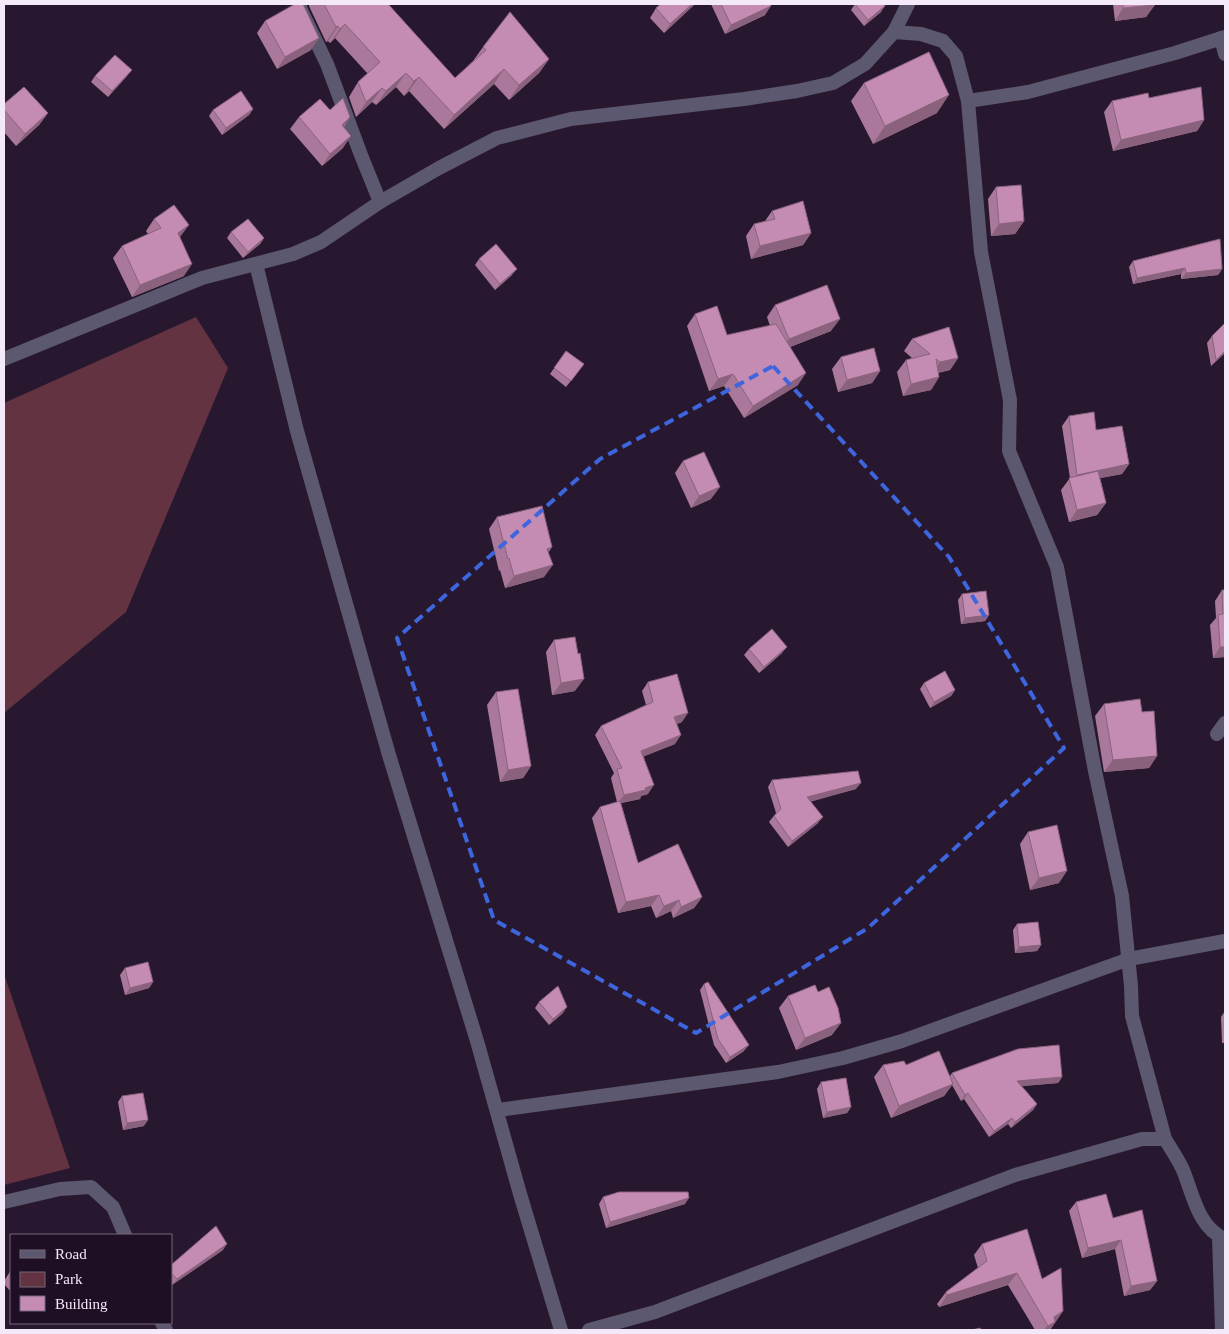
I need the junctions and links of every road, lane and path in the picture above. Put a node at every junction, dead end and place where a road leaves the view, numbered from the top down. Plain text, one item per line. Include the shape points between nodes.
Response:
1 (300, 4) edge
2 (908, 4) edge
3 (894, 32) junction
4 (1223, 37) edge
5 (1225, 54) edge
6 (968, 102) junction
7 (380, 202) junction
8 (256, 264) junction
9 (4, 359) edge
10 (1225, 941) edge
11 (1129, 959) junction
12 (498, 1110) junction
13 (1165, 1139) junction
14 (4, 1202) edge
15 (125, 1234) edge
16 (1222, 1238) edge
17 (561, 1330) edge
18 (589, 1330) edge
19 (1222, 1330) edge

1 - 7 street via 327,64
2 - 3 street
3 - 6 street via 921,34 943,41 956,56
3 - 7 street via 865,64 833,83 744,99 571,119 534,128 497,138
4 - 5 street
4 - 6 street via 1028,92
6 - 11 street via 980,252 1010,400 1009,450 1057,567 1122,896
7 - 8 street via 321,242
8 - 9 street via 202,278
8 - 12 street via 298,431 386,746
10 - 11 street
11 - 12 street via 843,1058 778,1072
11 - 13 street via 1132,1016
12 - 17 street
13 - 16 street via 1182,1168 1197,1208 1208,1227
13 - 18 street via 1142,1139 1015,1175 655,1312
14 - 15 street via 60,1189 91,1187 113,1207
16 - 19 street

